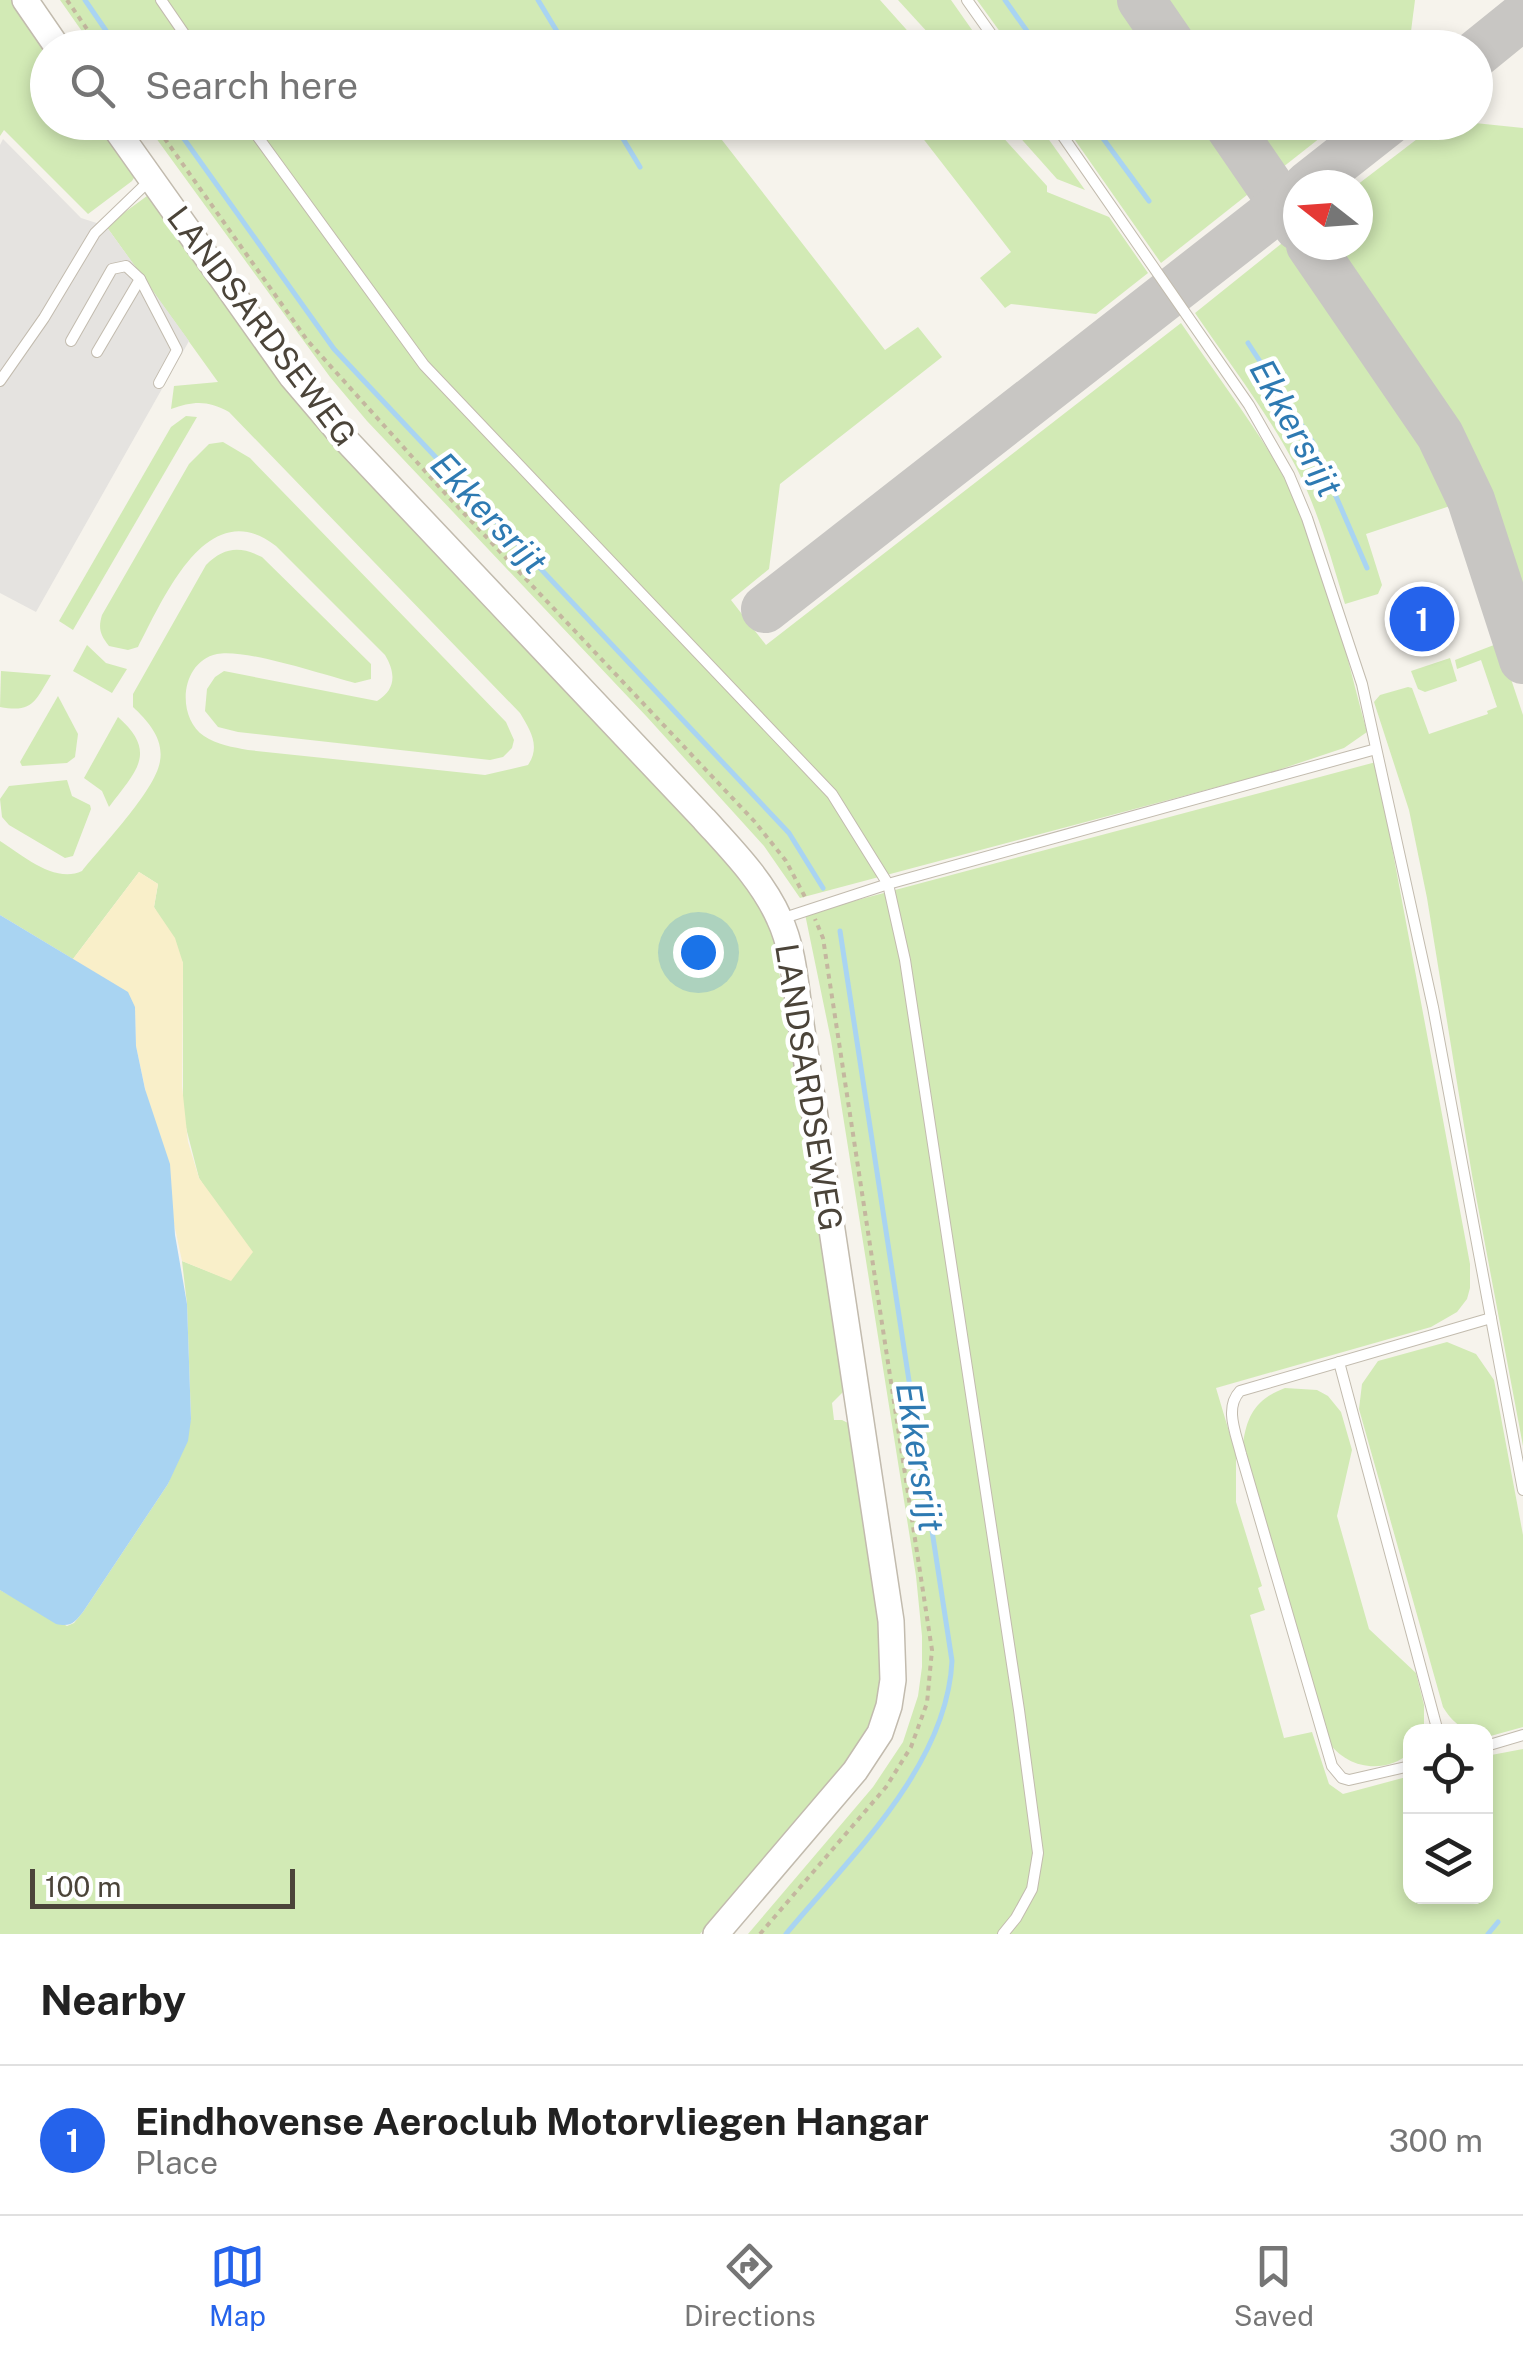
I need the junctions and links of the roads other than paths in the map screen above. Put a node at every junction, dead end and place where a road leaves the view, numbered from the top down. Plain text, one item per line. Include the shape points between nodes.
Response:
1 (25, 0) edge
2 (161, 0) edge
3 (967, 0) edge
4 (46, 30) edge
5 (182, 30) edge
6 (988, 30) edge
7 (124, 140) edge
8 (260, 140) edge
9 (1065, 140) edge
10 (151, 179) junction
11 (140, 279) junction
12 (71, 341) dead end
13 (97, 352) dead end
14 (0, 381) edge
15 (158, 383) dead end
16 (1376, 749) junction
17 (888, 884) junction
18 (780, 919) junction
19 (1491, 1318) junction
20 (1339, 1362) junction
21 (1523, 1490) edge
22 (1436, 1724) edge
23 (1523, 1736) edge
24 (1493, 1744) edge
25 (1403, 1771) edge
26 (716, 1934) edge
27 (1003, 1934) edge

1 - 4 street
2 - 5 lane
3 - 6 lane
7 - 10 street, LANDSARDSEWEG
8 - 17 lane via 424,366 832,794
9 - 16 lane via 1249,405 1289,475 1362,684
10 - 14 lane via 95,232
10 - 18 street, LANDSARDSEWEG via 344,438 704,819 754,875
11 - 12 lane via 126,266 112,269
11 - 13 lane
11 - 15 lane via 177,350
16 - 17 lane
16 - 19 lane
17 - 18 lane
17 - 27 lane via 905,960 1038,1854 1032,1889
18 - 26 street, LANDSARDSEWEG via 891,1621 894,1680 880,1732 855,1771
19 - 20 lane
19 - 21 lane
20 - 22 lane
20 - 25 lane via 1240,1391 1231,1410 1332,1766 1350,1780
23 - 24 lane

